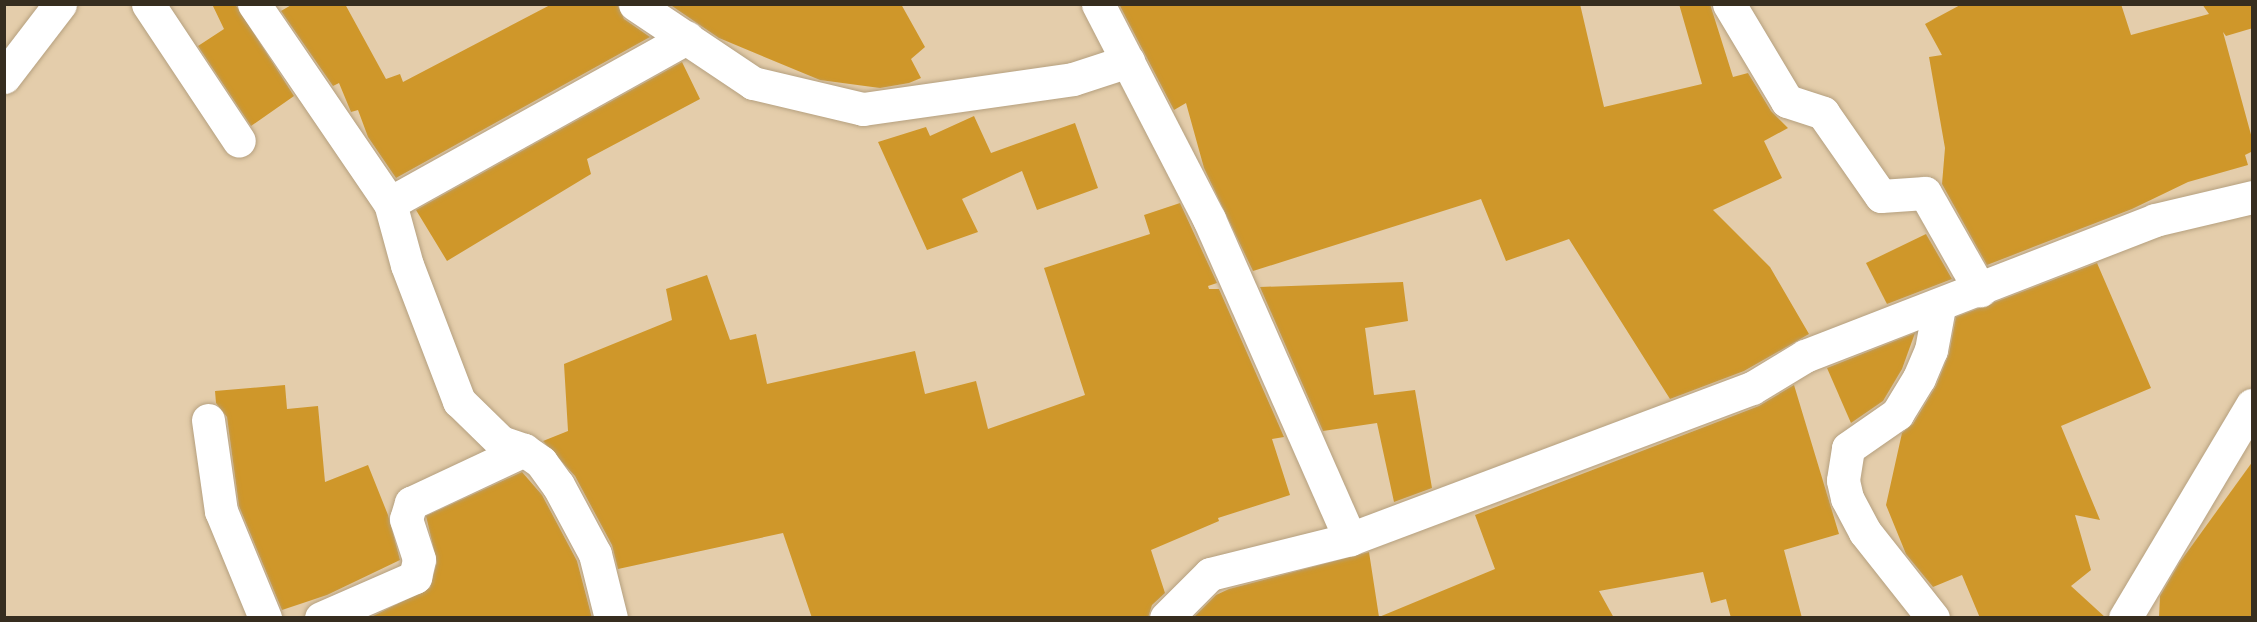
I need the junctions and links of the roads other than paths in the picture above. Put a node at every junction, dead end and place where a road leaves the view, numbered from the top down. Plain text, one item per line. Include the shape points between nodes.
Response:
1 (60, 4) edge
2 (148, 4) edge
3 (254, 4) edge
4 (635, 4) edge
5 (1098, 4) edge
6 (1729, 4) edge
7 (687, 38) junction
8 (1128, 61) junction
9 (4, 77) edge
10 (239, 141) dead end
11 (2253, 197) edge
12 (390, 203) junction
13 (1980, 290) junction
14 (1939, 307) junction
15 (2253, 405) edge
16 (208, 420) dead end
17 (524, 450) junction
18 (1350, 538) junction
19 (265, 618) edge
20 (321, 618) edge
21 (611, 618) edge
22 (1166, 618) edge
23 (1933, 618) edge
24 (2125, 618) edge

1 - 9 street
2 - 10 street
3 - 12 street
4 - 7 street
5 - 8 street
6 - 13 street via 1787,101 1823,112 1881,196 1925,193
7 - 8 street via 753,83 863,109 1073,79
7 - 12 street
8 - 18 street via 1209,219
11 - 13 street via 2155,220
12 - 17 street via 407,265 459,401 501,442
13 - 14 street
14 - 18 street via 1805,356 1752,388
14 - 23 street via 1931,350 1919,378 1897,414 1848,448 1844,464 1847,498 1865,532
15 - 24 street
16 - 19 street via 221,512
17 - 20 street via 411,503 406,519 419,559 415,577
17 - 21 street via 541,462 558,485 595,554
18 - 22 street via 1210,573

